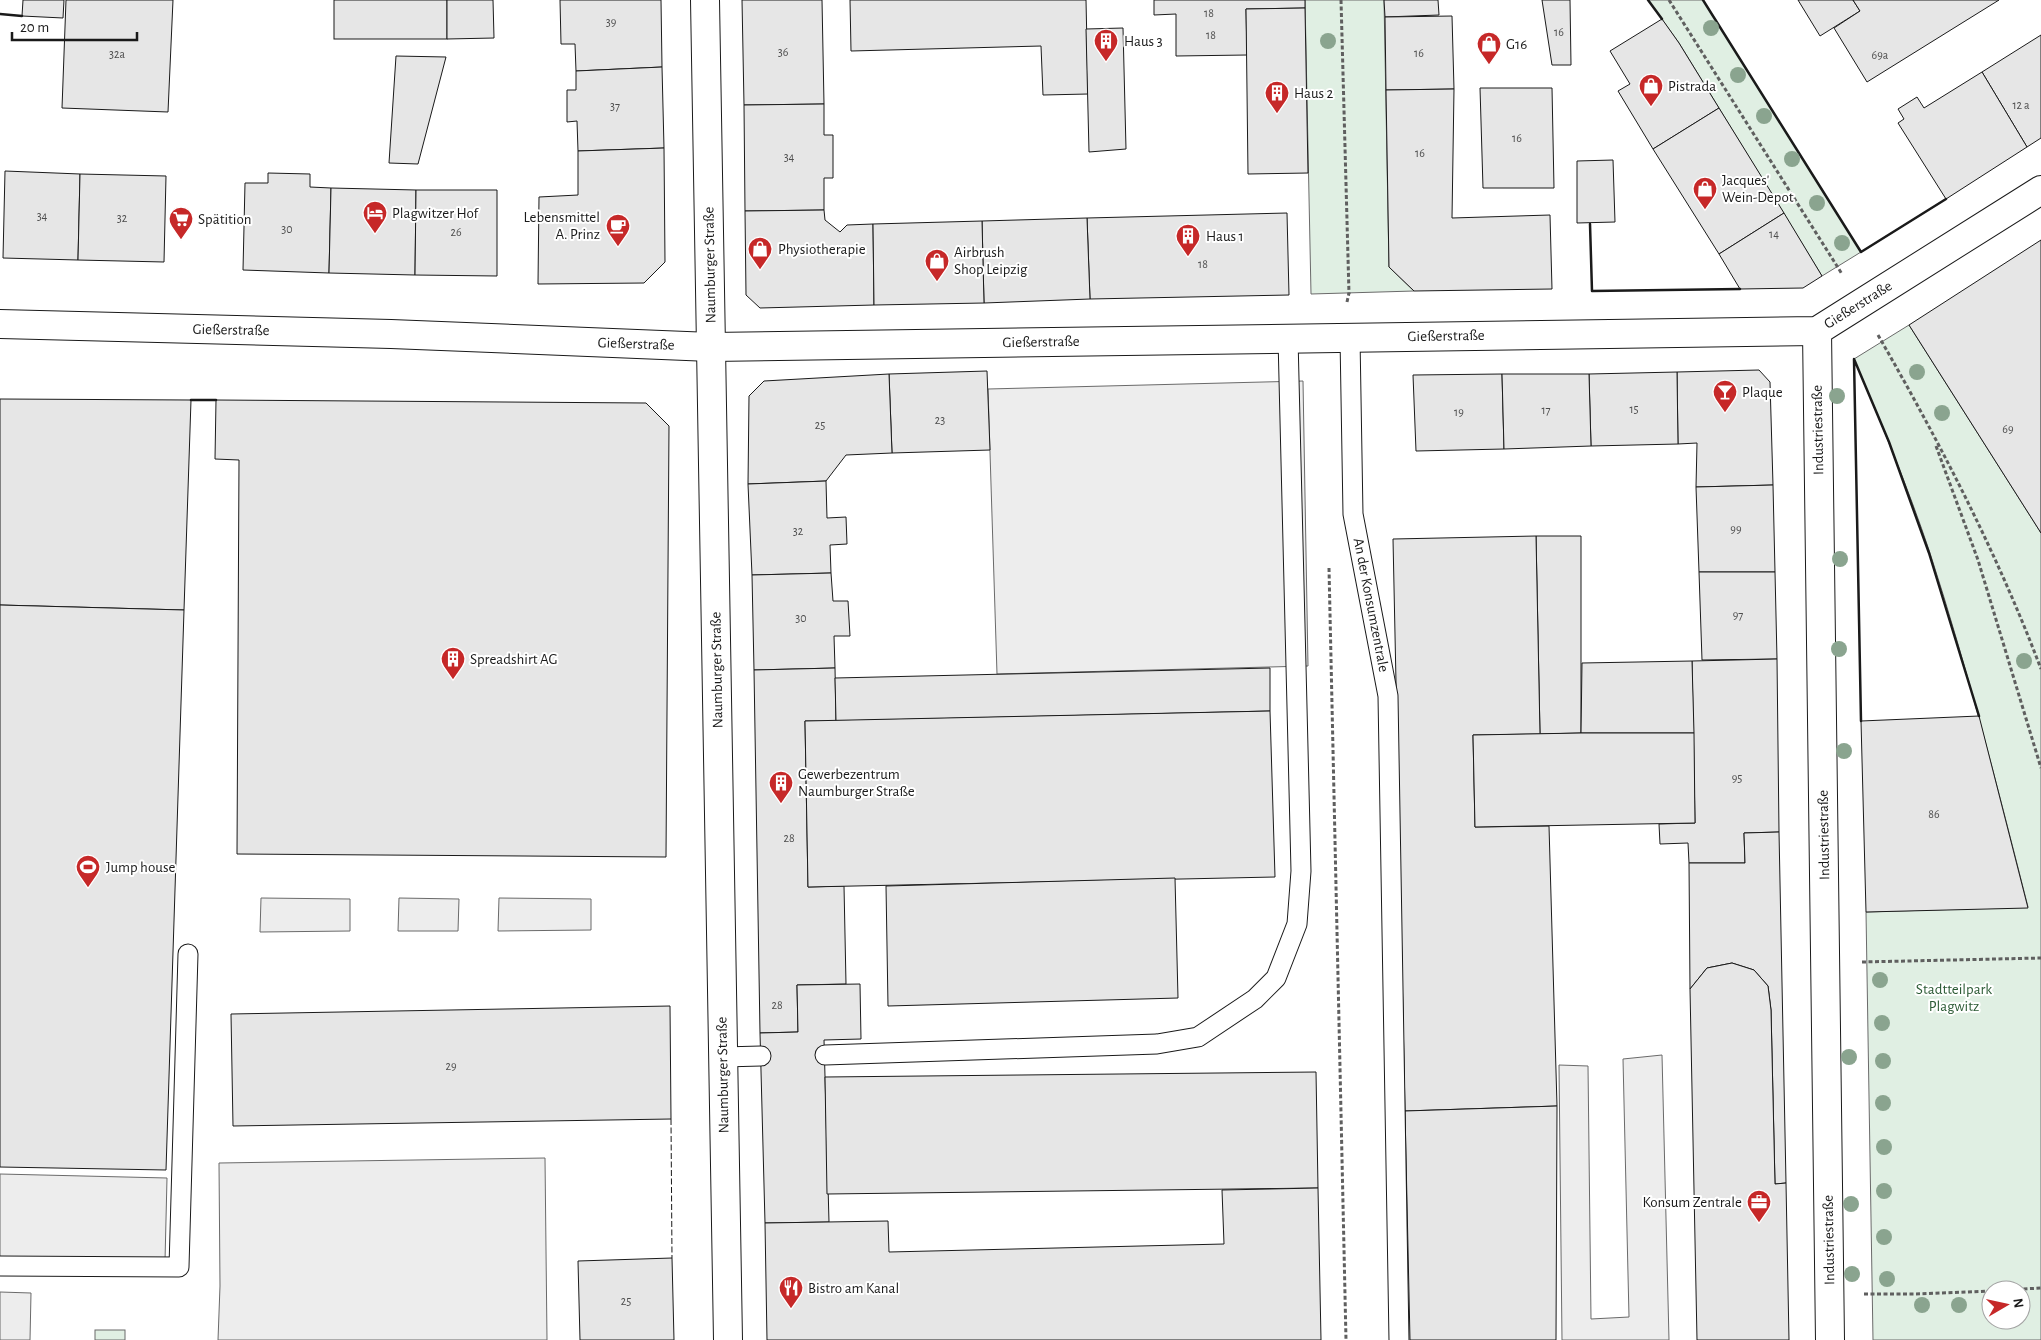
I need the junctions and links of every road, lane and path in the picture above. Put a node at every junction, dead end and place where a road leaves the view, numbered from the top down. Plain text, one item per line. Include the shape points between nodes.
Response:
1 (705, 0) edge
2 (1341, 0) edge
3 (1669, 0) edge
4 (2041, 190) edge
5 (1349, 293) junction
6 (1860, 304) junction
7 (0, 324) edge
8 (1817, 331) junction
9 (1288, 338) junction
10 (1344, 338) junction
11 (711, 347) junction
12 (1930, 429) junction
13 (1329, 564) dead end
14 (2041, 669) edge
15 (2041, 768) edge
16 (188, 954) dead end
17 (2041, 958) edge
18 (1825, 963) junction
19 (825, 1055) dead end
20 (761, 1056) dead end
21 (723, 1057) junction
22 (0, 1266) edge
23 (1981, 1291) edge
24 (1830, 1293) junction
25 (728, 1340) edge
26 (1346, 1340) edge
27 (1399, 1340) edge
28 (1830, 1340) edge

1 - 11 street, Naumburger Straße
2 - 5 path
3 - 6 path
4 - 6 street, Gießerstraße
5 - 10 path
5 - 10 path
6 - 8 street, Gießerstraße
6 - 12 path
7 - 11 street, Gießerstraße via 391,334
8 - 10 street, Gießerstraße
8 - 18 street, Industriestraße
9 - 10 street, Gießerstraße
9 - 11 street, Gießerstraße
9 - 19 lane via 1301,871 1297,924 1276,978 1228,1019 1198,1037 1182,1040 1156,1044
10 - 27 lane, An der Konsumzentrale via 1353,514 1388,696
11 - 21 street, Naumburger Straße
12 - 14 path via 2022,619
12 - 15 path via 1978,560
13 - 26 path
16 - 22 lane via 180,1267
17 - 18 path
18 - 24 street, Industriestraße
20 - 21 lane
21 - 25 street, Naumburger Straße
23 - 24 path
24 - 28 street, Industriestraße

